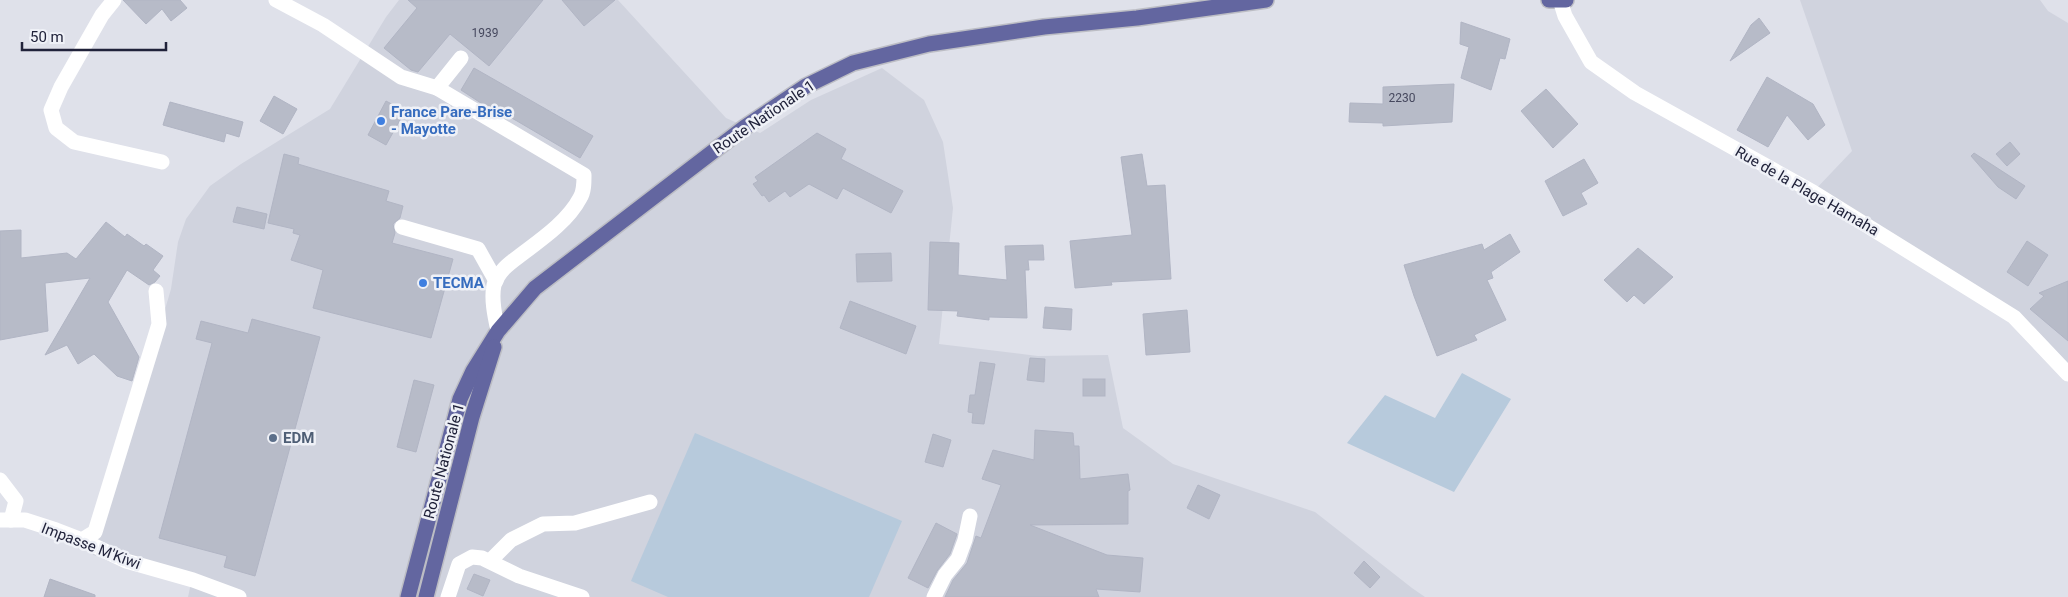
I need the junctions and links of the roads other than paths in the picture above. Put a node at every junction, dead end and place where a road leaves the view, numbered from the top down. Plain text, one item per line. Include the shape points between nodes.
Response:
1 (114, 0) edge
2 (276, 0) edge
3 (1266, 0) edge
4 (1549, 0) edge
5 (1560, 0) edge
6 (1566, 0) edge
7 (461, 58) dead end
8 (437, 88) junction
9 (162, 162) dead end
10 (402, 227) dead end
11 (496, 282) junction
12 (156, 291) dead end
13 (498, 331) junction
14 (2068, 374) edge
15 (0, 480) edge
16 (650, 502) dead end
17 (970, 516) dead end
18 (6, 520) edge
19 (82, 540) junction
20 (490, 561) junction
21 (239, 597) edge
22 (408, 597) edge
23 (426, 597) edge
24 (448, 597) edge
25 (582, 597) edge
26 (934, 597) edge

1 - 9 street via 61,87 51,110 56,128 74,142
2 - 8 street via 323,26 401,77
3 - 13 main road, Route Nationale 1 via 929,44 853,63 806,86 745,127 535,288
4 - 5 main road
5 - 6 main road
5 - 14 street, Rue de la Plage Hamaha via 1565,16 1591,62 1643,97 1813,192 2014,317
7 - 8 street
8 - 11 street via 584,175 581,197 571,210 549,233 505,266
10 - 11 street via 478,249
11 - 13 street via 494,310
12 - 19 street via 159,324 96,532
13 - 22 main road, Route Nationale 1 via 460,399
13 - 23 main road, Route Nationale 1 via 472,417
15 - 18 street via 16,502
16 - 20 street via 574,523 543,524 511,540
17 - 26 street via 966,540 958,559 944,575
18 - 19 street, Impasse M'Kiwi via 25,520
19 - 21 street, Impasse M'Kiwi via 126,561
20 - 24 street via 472,557 459,564
20 - 25 street via 519,576

